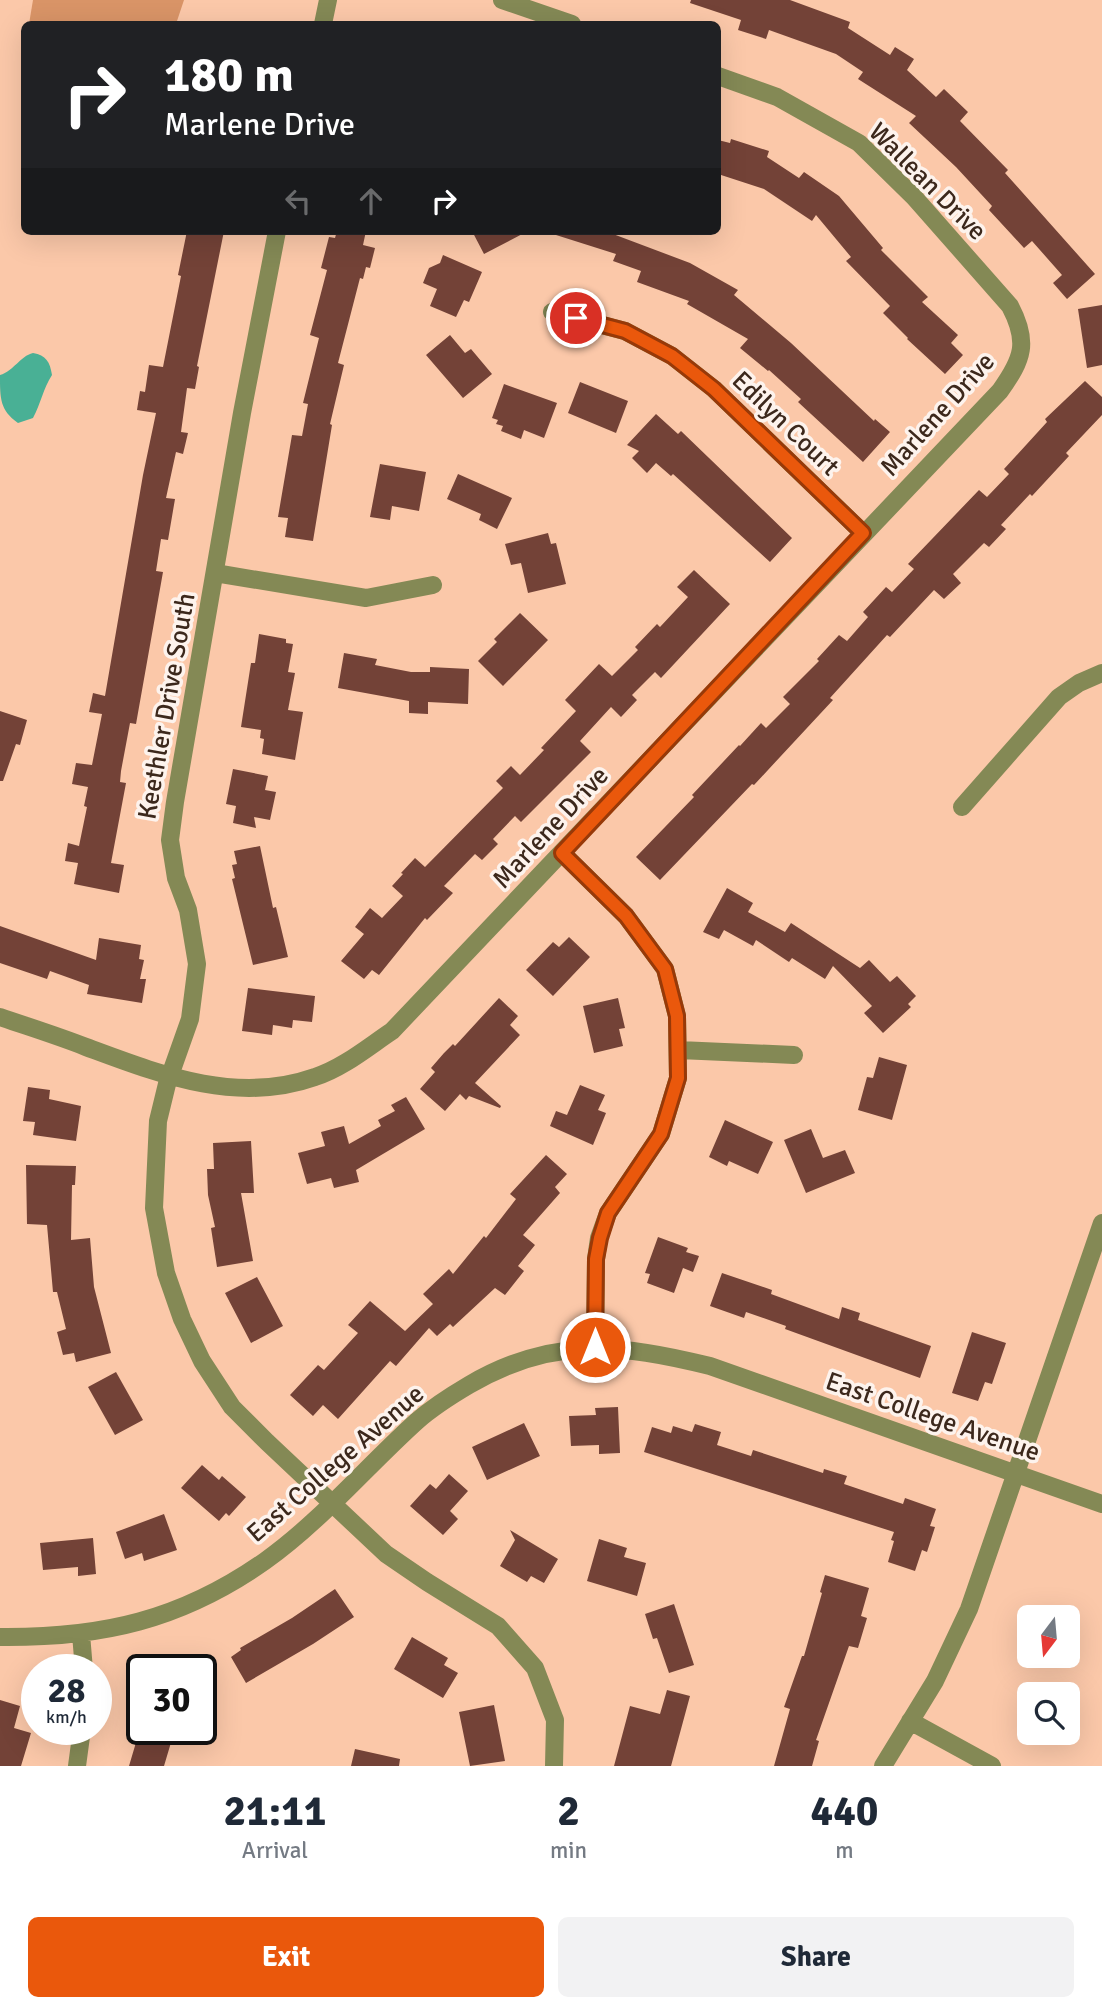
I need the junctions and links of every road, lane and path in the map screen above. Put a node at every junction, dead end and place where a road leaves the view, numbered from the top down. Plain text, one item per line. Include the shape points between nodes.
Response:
1 (328, 0) edge
2 (502, 0) edge
3 (324, 21) edge
4 (563, 21) edge
5 (721, 77) edge
6 (276, 235) edge
7 (552, 312) dead end
8 (1022, 348) joint
9 (863, 533) junction
10 (215, 573) junction
11 (433, 584) dead end
12 (1102, 673) edge
13 (962, 807) dead end
14 (562, 853) junction
15 (0, 1017) edge
16 (679, 1051) junction
17 (794, 1055) dead end
18 (170, 1075) junction
19 (1102, 1223) edge
20 (595, 1347) junction
21 (1014, 1473) junction
22 (333, 1504) junction
23 (1102, 1504) edge
24 (81, 1634) junction
25 (0, 1637) edge
26 (83, 1654) edge
27 (910, 1721) junction
28 (81, 1745) edge
29 (77, 1766) edge
30 (554, 1766) edge
31 (883, 1766) edge
32 (992, 1766) edge

1 - 3 street
2 - 4 street
5 - 8 street, Wallean Drive via 777,97 859,143 914,197 1010,306 1020,326
6 - 10 street, Keethler Drive South
7 - 9 street, Edilyn Court via 625,331 672,356 714,389
8 - 9 street, Marlene Drive via 1000,391
9 - 14 street, Marlene Drive
10 - 11 street via 366,598
10 - 18 street, Keethler Drive South via 170,840 197,964 190,1019
12 - 13 street via 1059,696
14 - 16 street via 626,916 665,969 677,1016
14 - 18 street, Marlene Drive via 393,1031 352,1058 316,1077 270,1086 232,1088
15 - 18 street, Marlene Drive
16 - 17 street
16 - 20 street via 678,1078 661,1134 608,1213 600,1238
18 - 22 street, Keethler Drive South via 158,1121 155,1208 166,1273 182,1319 232,1407
19 - 21 street
20 - 21 street, East College Avenue via 656,1353 710,1366
20 - 22 street, East College Avenue via 550,1351 496,1369 419,1419
21 - 23 street, East College Avenue
21 - 27 street via 958,1635
22 - 24 street, East College Avenue via 266,1560 211,1594 174,1612
22 - 30 street, Keethler Drive South via 386,1555 499,1626 535,1668 555,1720
24 - 25 street, East College Avenue
24 - 26 street
27 - 31 street
27 - 32 street
28 - 29 street

